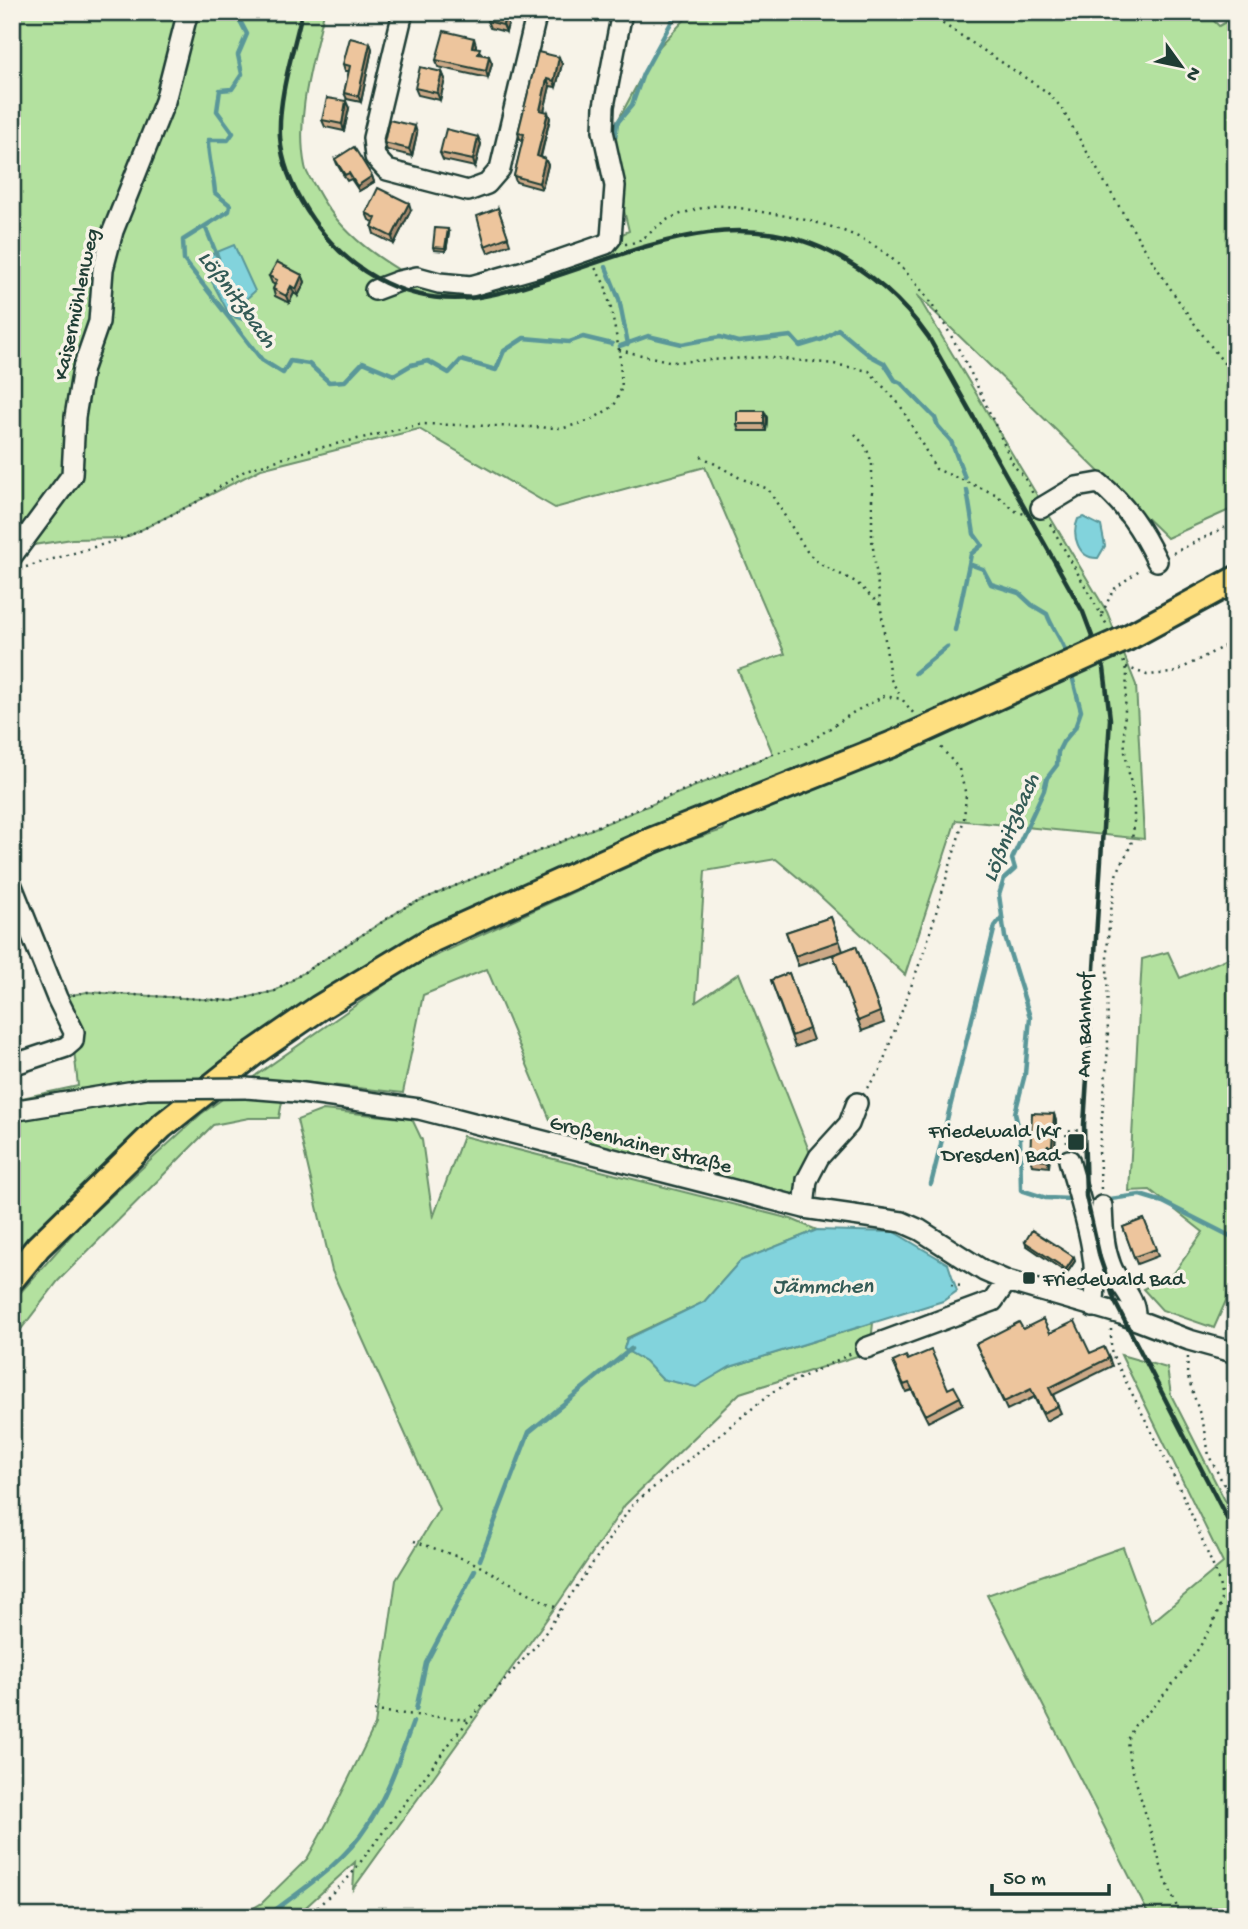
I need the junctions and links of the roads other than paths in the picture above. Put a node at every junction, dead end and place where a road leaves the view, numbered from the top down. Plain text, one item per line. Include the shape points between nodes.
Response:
1 (185, 12) edge
2 (403, 12) edge
3 (537, 12) edge
4 (622, 12) edge
5 (375, 290) dead end
6 (1035, 511) road end
7 (1157, 561) dead end
8 (19, 562) edge
9 (1236, 579) edge
10 (12, 886) edge
11 (12, 1065) edge
12 (857, 1102) road end
13 (12, 1111) edge
14 (1069, 1160) dead end
15 (1102, 1206) road end
16 (804, 1209) junction
17 (12, 1279) edge
18 (1007, 1281) junction
19 (1093, 1307) junction
20 (1135, 1319) junction
21 (866, 1348) road end
22 (1236, 1353) edge

1 - 8 street, Kaisermühlenweg via 165,101 113,231 103,269 99,322 83,368 75,417 72,475 21,547
2 - 3 street via 373,138 374,157 387,170 468,191 487,184 500,169
4 - 5 street via 604,106 603,131 615,186 611,238 606,244 471,286 417,277
6 - 7 street via 1076,487 1099,483 1140,527
9 - 17 main road, bridge via 1129,637 893,744 648,842 433,939 255,1052 162,1126 38,1247
10 - 11 street via 74,1032 66,1047
12 - 16 street via 849,1124 819,1157 807,1180
13 - 16 street, Großenhainer Straße, bridge via 147,1089 296,1092 419,1109
14 - 19 street via 1096,1264
15 - 20 street via 1106,1254 1133,1301
16 - 18 street, Großenhainer Straße via 902,1222
18 - 19 street, Großenhainer Straße
18 - 21 street via 993,1301
19 - 20 street, Großenhainer Straße
20 - 22 street, Großenhainer Straße

